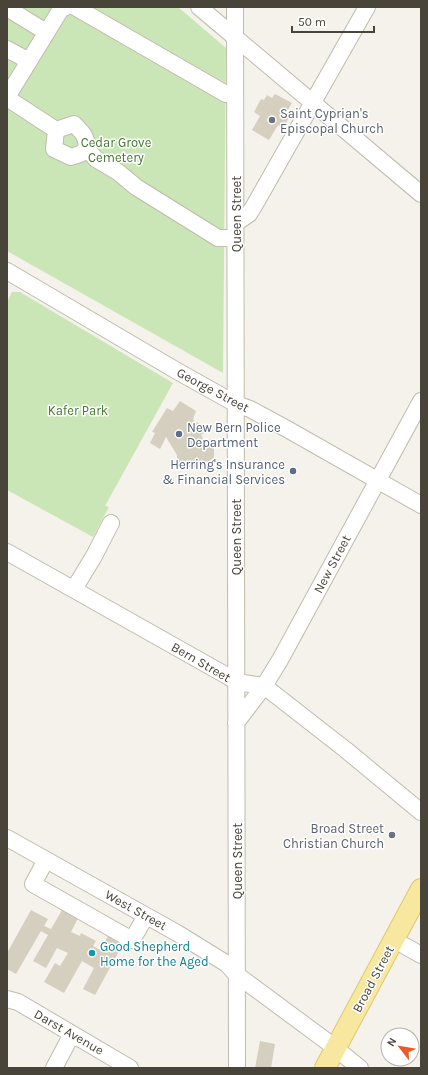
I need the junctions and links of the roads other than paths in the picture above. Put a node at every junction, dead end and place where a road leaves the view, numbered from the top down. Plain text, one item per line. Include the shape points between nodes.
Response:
1 (66, 7) edge
2 (75, 7) edge
3 (198, 7) edge
4 (235, 7) edge
5 (368, 7) edge
6 (7, 8) edge
7 (46, 32) junction
8 (235, 39) junction
9 (7, 49) edge
10 (29, 61) junction
11 (226, 94) dead end
12 (7, 98) edge
13 (312, 103) junction
14 (56, 130) junction
15 (87, 149) junction
16 (421, 194) edge
17 (236, 223) junction
18 (226, 238) dead end
19 (7, 272) edge
20 (421, 401) edge
21 (236, 404) junction
22 (377, 480) junction
23 (421, 506) edge
24 (111, 523) dead end
25 (7, 552) edge
26 (74, 589) junction
27 (236, 682) junction
28 (264, 686) junction
29 (236, 723) junction
30 (421, 812) edge
31 (7, 838) edge
32 (46, 860) junction
33 (421, 889) edge
34 (146, 916) junction
35 (421, 916) edge
36 (413, 950) edge
37 (237, 975) junction
38 (7, 999) edge
39 (72, 1034) junction
40 (340, 1057) edge
41 (54, 1068) edge
42 (130, 1068) edge
43 (237, 1068) edge
44 (325, 1068) edge
45 (360, 1068) edge

1 - 7 street via 61,9
2 - 11 street
3 - 8 street
4 - 8 street, Queen Street
5 - 13 street
6 - 7 street
7 - 10 street
8 - 13 street
8 - 17 street, Queen Street
9 - 10 street
10 - 12 street
12 - 14 street
13 - 16 street
13 - 17 street via 249,214
14 - 15 street via 74,124 84,133
14 - 15 street via 54,149 71,157
15 - 18 street via 96,159 136,187 218,238
17 - 21 street, Queen Street
19 - 21 street, George Street
20 - 22 street, New Street
21 - 22 street, George Street via 287,428
21 - 27 street, Queen Street
22 - 23 street, George Street
22 - 28 street, New Street
24 - 26 street
25 - 26 street, Bern Street
26 - 27 street, Bern Street
27 - 28 street, Bern Street
27 - 29 street, Queen Street
28 - 29 street, New Street
28 - 30 street, Bern Street
29 - 37 street, Queen Street
31 - 32 street, West Street
32 - 34 street, West Street
32 - 34 street via 33,884 132,940
33 - 40 main road, Broad Street
34 - 37 street, West Street via 227,964
35 - 36 main road, Broad Street
36 - 40 main road, Broad Street
37 - 40 street, West Street
37 - 43 street, Queen Street
38 - 39 street, Darst Avenue via 18,1002
39 - 41 street
39 - 42 street, Darst Avenue
40 - 44 main road, Broad Street
40 - 45 street, West Street

